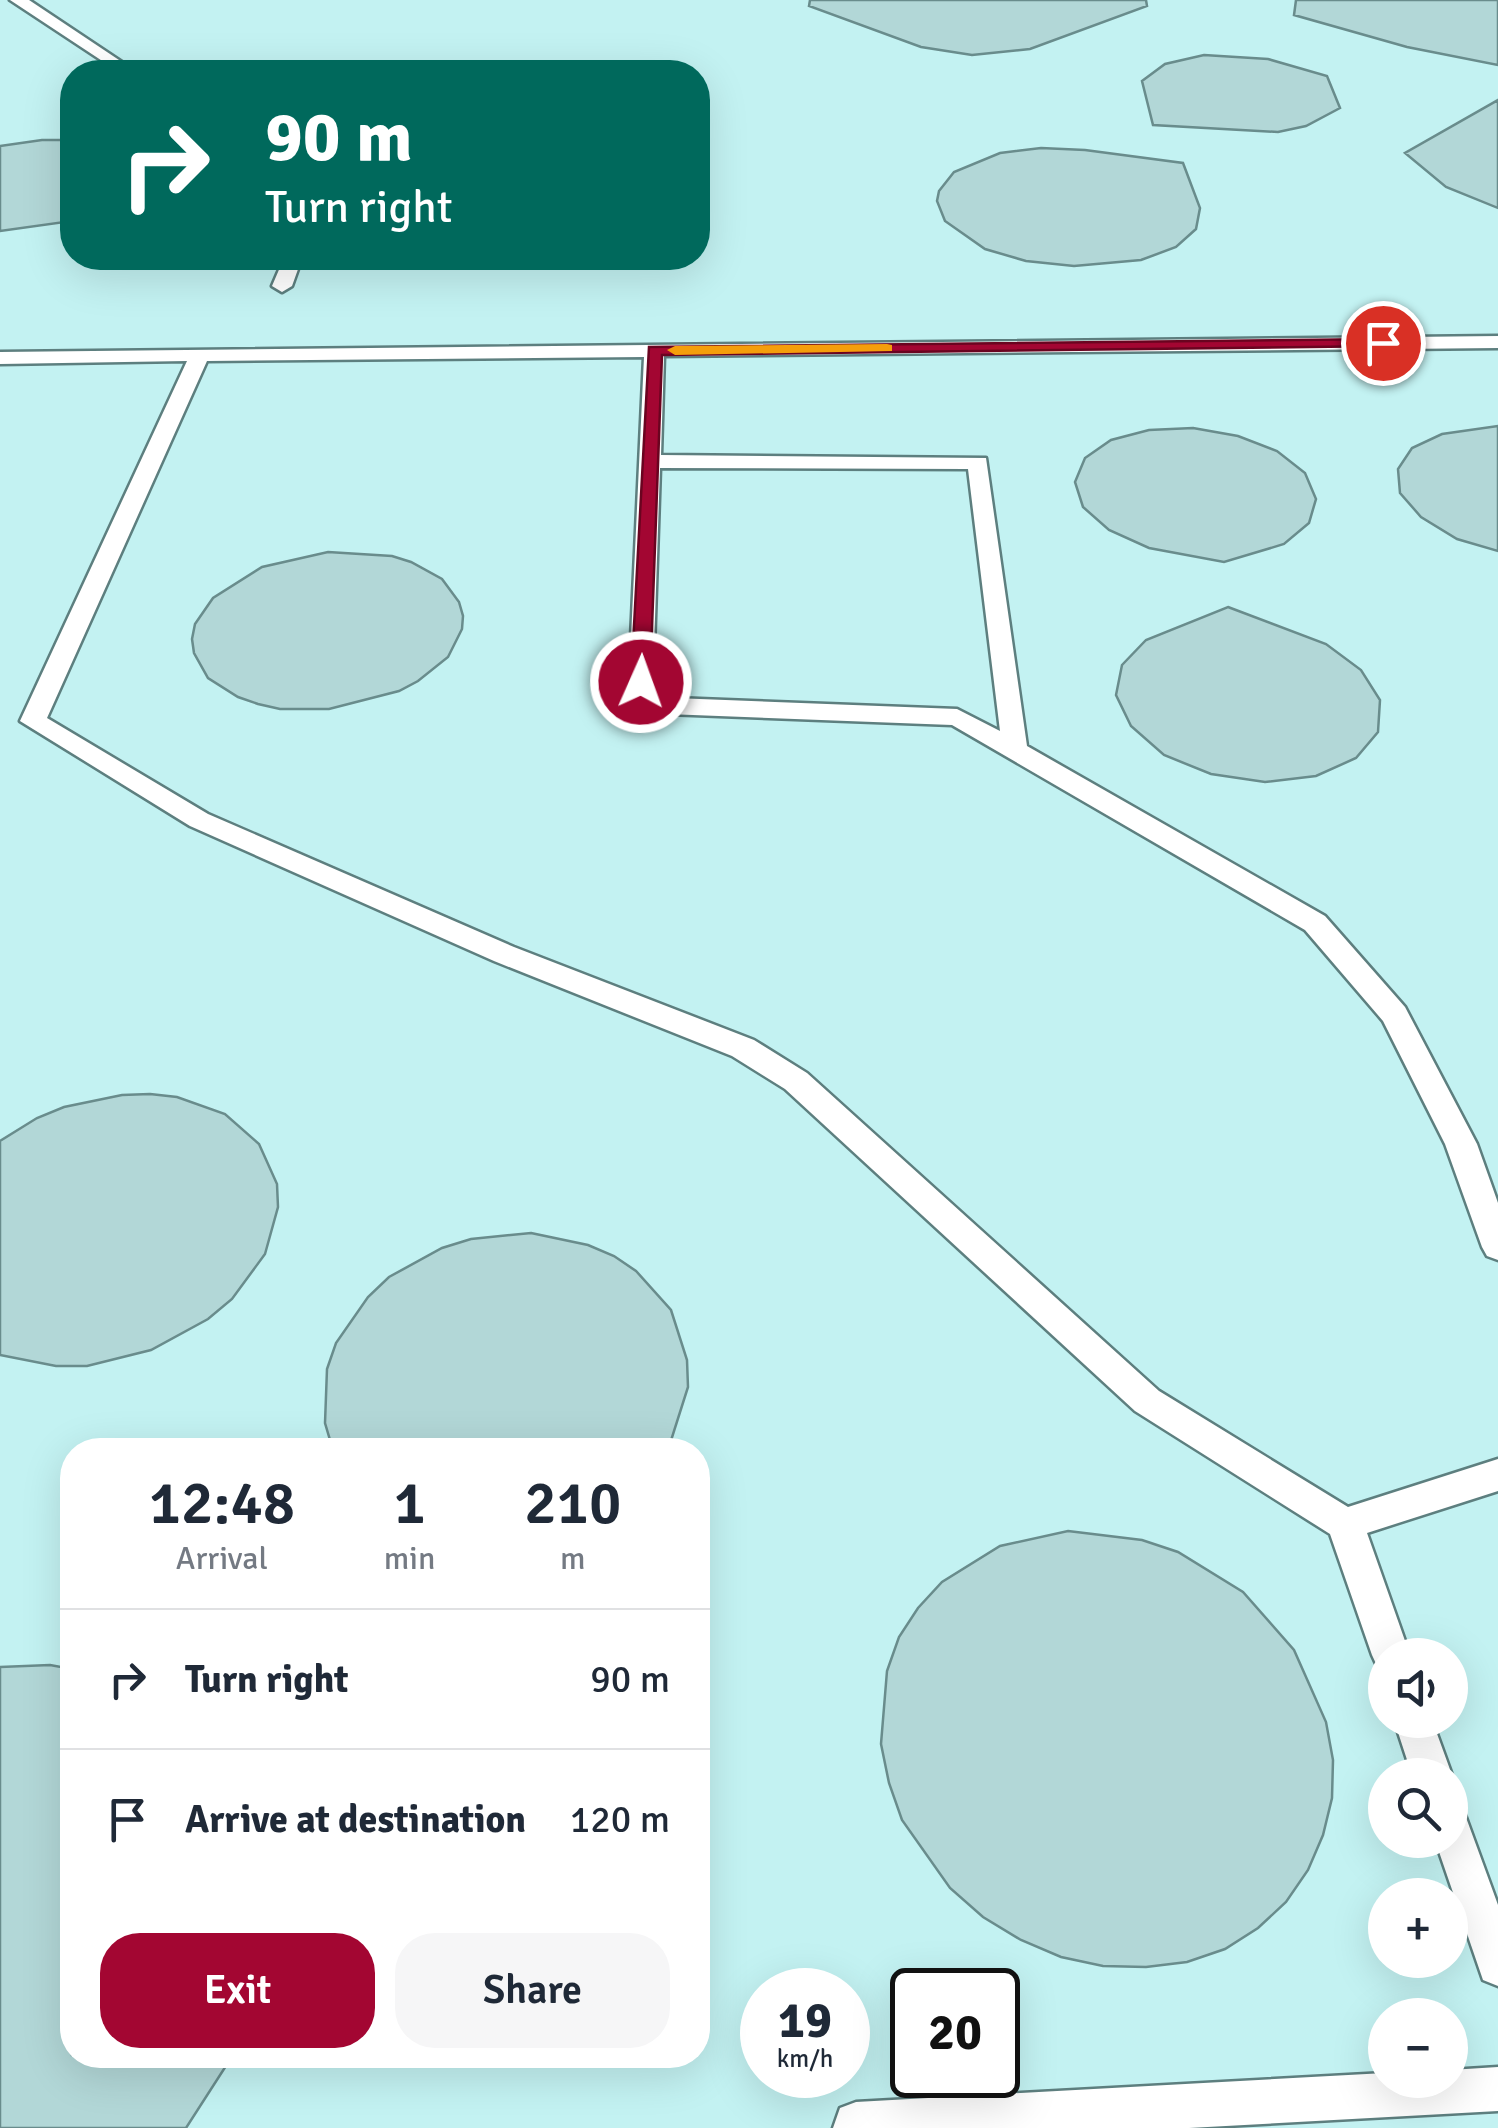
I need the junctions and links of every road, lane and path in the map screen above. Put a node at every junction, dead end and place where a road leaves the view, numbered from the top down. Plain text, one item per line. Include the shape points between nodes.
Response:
1 (18, 0) edge
2 (110, 60) edge
3 (288, 270) edge
4 (282, 286) dead end
5 (1498, 342) edge
6 (654, 350) junction
7 (200, 355) junction
8 (0, 358) edge
9 (650, 461) junction
10 (1015, 750) junction
11 (1498, 1248) edge
12 (1498, 1474) edge
13 (1345, 1524) junction
14 (1384, 1638) edge
15 (1461, 1858) edge
16 (1498, 1964) edge
17 (1498, 2088) edge
18 (854, 2128) edge

1 - 2 lane
3 - 4 lane
5 - 6 lane
6 - 7 lane
6 - 9 lane
7 - 8 lane
7 - 13 lane via 32,722 200,820 504,954 743,1048 796,1081 1147,1401
9 - 10 lane via 641,682 667,706 957,716
9 - 10 lane via 978,463
10 - 11 lane via 1315,923 1395,1015 1461,1144
12 - 13 lane
13 - 14 lane
15 - 16 lane
17 - 18 lane

